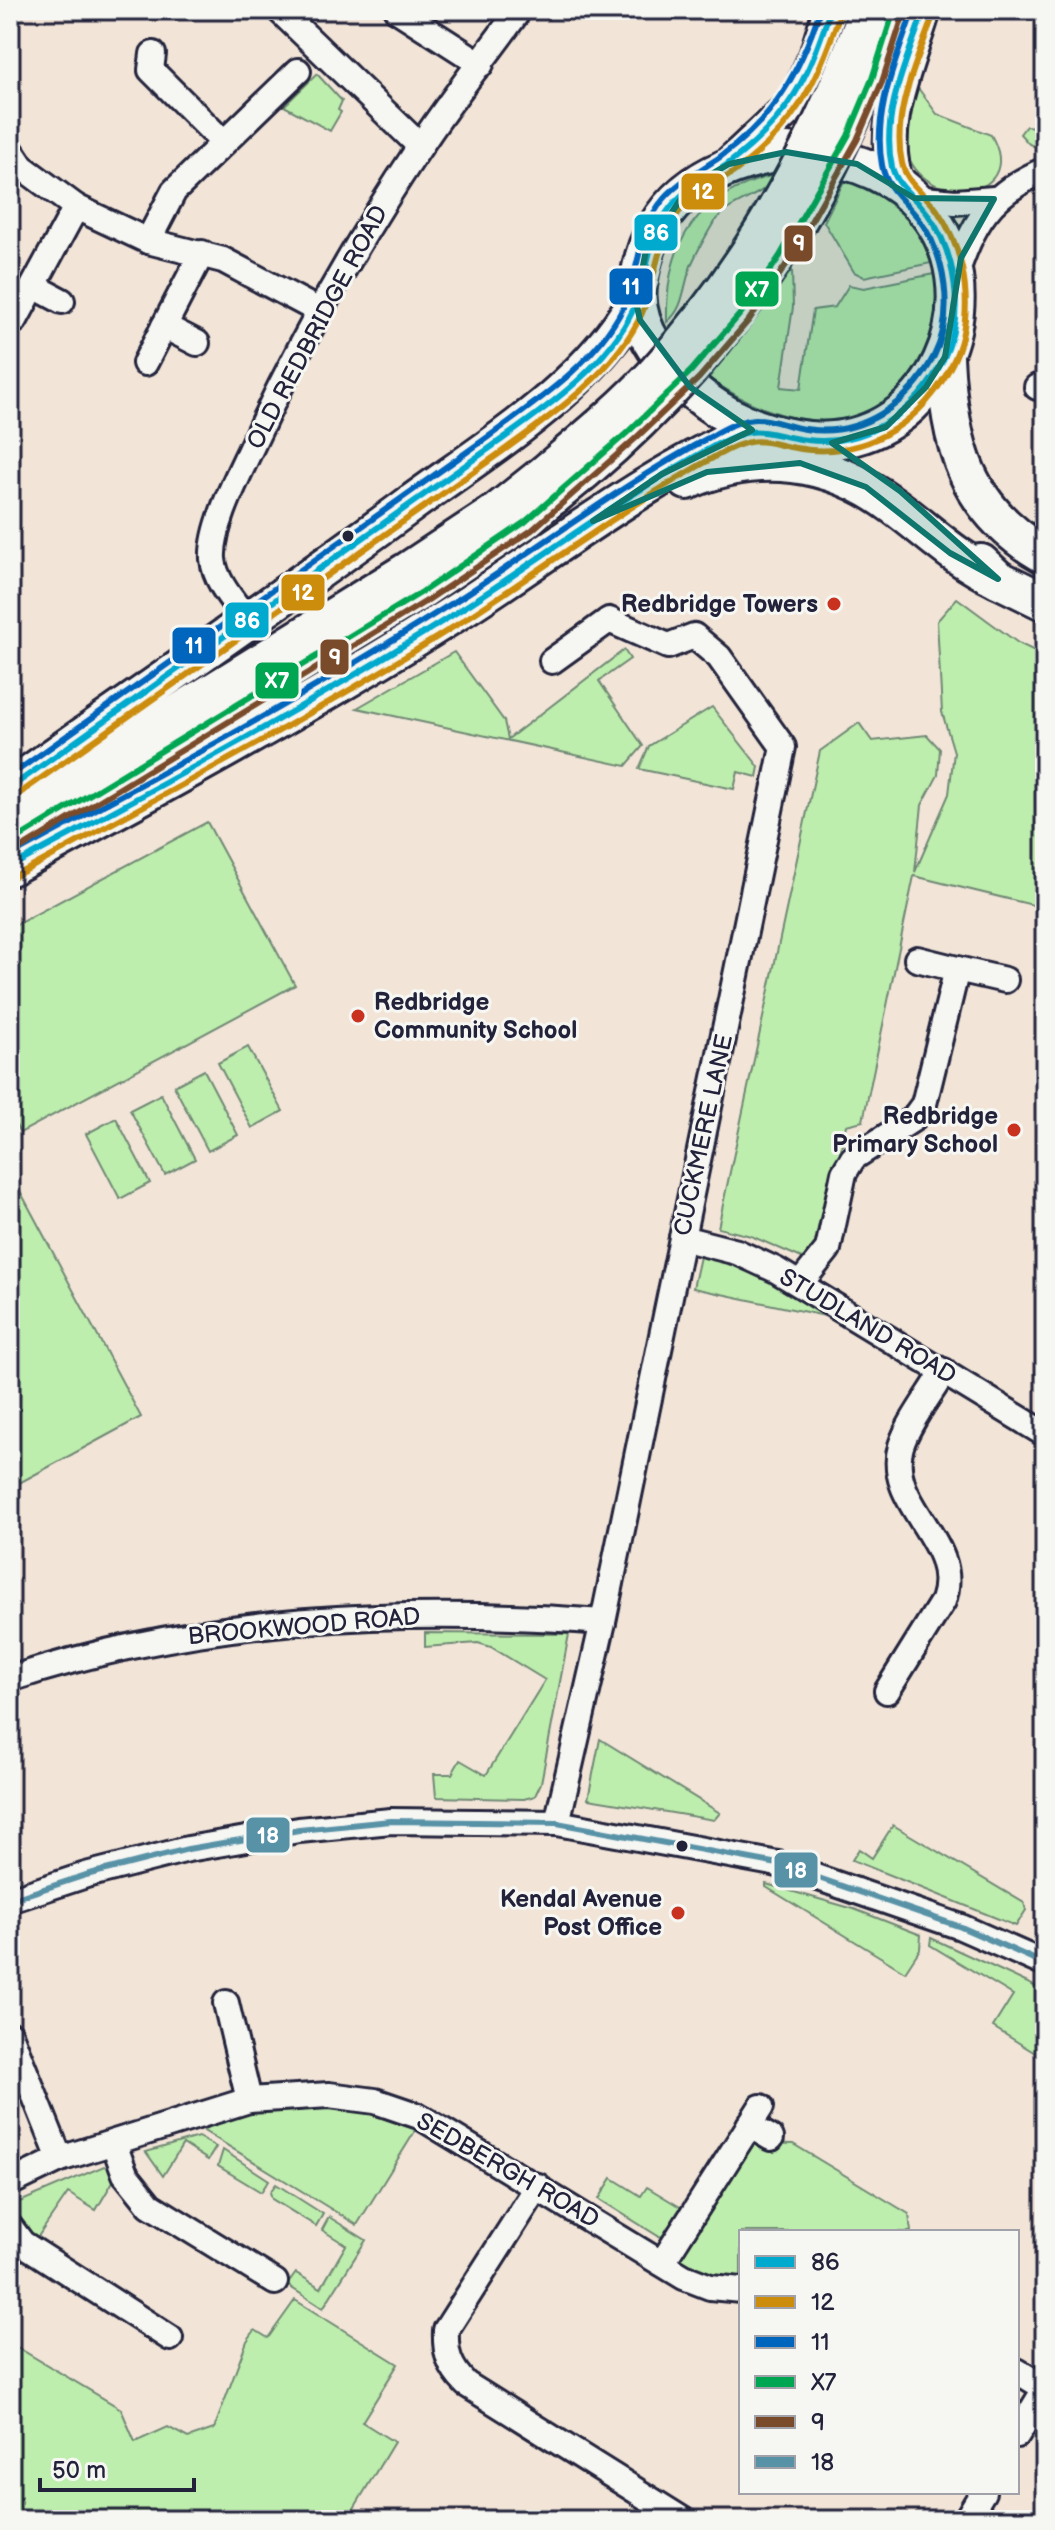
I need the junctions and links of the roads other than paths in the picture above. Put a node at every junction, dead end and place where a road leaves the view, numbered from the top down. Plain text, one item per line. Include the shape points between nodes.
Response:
1 (279, 10) edge
2 (397, 10) edge
3 (519, 10) edge
4 (830, 10) edge
5 (866, 10) edge
6 (894, 10) edge
7 (924, 10) edge
8 (153, 54) dead end
9 (481, 64) junction
10 (298, 71) dead end
11 (223, 142) junction
12 (420, 146) junction
13 (10, 149) edge
14 (729, 164) junction
15 (1045, 170) edge
16 (906, 192) junction
17 (994, 199) junction
18 (76, 207) junction
19 (148, 241) junction
20 (202, 253) junction
21 (954, 282) junction
22 (34, 286) junction
23 (62, 301) dead end
24 (636, 302) junction
25 (319, 311) junction
26 (15, 320) dead end
27 (164, 326) junction
28 (197, 343) dead end
29 (945, 357) junction
30 (145, 363) dead end
31 (755, 429) junction
32 (830, 442) junction
33 (548, 486) junction
34 (593, 521) junction
35 (1045, 555) edge
36 (998, 579) junction
37 (1045, 602) edge
38 (248, 621) junction
39 (552, 661) dead end
40 (10, 788) edge
41 (10, 815) edge
42 (10, 843) edge
43 (10, 867) edge
44 (917, 959) dead end
45 (957, 969) junction
46 (1005, 980) dead end
47 (682, 1238) junction
48 (800, 1284) junction
49 (944, 1371) junction
50 (1045, 1434) edge
51 (603, 1622) junction
52 (10, 1679) edge
53 (887, 1691) dead end
54 (557, 1823) junction
55 (10, 1900) edge
56 (1045, 1964) edge
57 (226, 2003) dead end
58 (10, 2034) edge
59 (249, 2100) junction
60 (771, 2138) dead end
61 (114, 2144) junction
62 (60, 2159) junction
63 (10, 2183) edge
64 (538, 2186) junction
65 (10, 2227) edge
66 (662, 2263) junction
67 (275, 2282) dead end
68 (739, 2290) edge
69 (170, 2338) dead end
70 (1019, 2372) edge
71 (1045, 2388) edge
72 (1019, 2432) edge
73 (982, 2494) edge
74 (683, 2520) edge
75 (966, 2520) edge

1 - 12 street
2 - 9 street
3 - 9 street, OLD REDBRIDGE ROAD
4 - 14 main road via 795,102
5 - 33 main road, bridge via 843,73 794,174 741,263 654,373
6 - 33 main road, bridge via 848,136 788,243 741,313 691,371
7 - 16 main road via 893,114 890,159
8 - 11 street via 151,70
9 - 12 street, OLD REDBRIDGE ROAD
10 - 11 street
11 - 19 street via 168,199
12 - 25 street, OLD REDBRIDGE ROAD
13 - 18 street via 22,167
14 - 16 highway via 786,152 809,153 857,164
14 - 24 highway via 689,187 658,225 646,250
15 - 17 street
16 - 17 street via 955,202
16 - 21 highway via 943,242
17 - 21 street
18 - 19 street
18 - 22 street
19 - 20 street
20 - 25 street
20 - 27 street
21 - 29 highway
22 - 23 street
22 - 26 street
24 - 31 highway via 647,334 669,366 723,413
24 - 38 highway via 608,346 555,397
25 - 38 street, OLD REDBRIDGE ROAD via 275,393 214,541 215,571
27 - 28 street
27 - 30 street
29 - 32 highway via 899,417 867,434
29 - 35 highway via 947,402 971,485 1004,526
31 - 32 highway
31 - 34 highway via 662,474
32 - 36 highway via 900,491
33 - 41 main road via 496,510
33 - 42 main road via 422,592
34 - 36 highway via 707,472 768,461 800,463 866,487 950,553
34 - 43 highway via 348,678
36 - 37 highway
38 - 40 highway
39 - 47 street, CUCKMERE LANE via 609,620 668,646 694,636 719,657 783,747
44 - 45 street
45 - 46 street
45 - 48 street via 924,1104 913,1119 853,1158 844,1173 828,1249
47 - 48 street, STUDLAND ROAD via 737,1252
47 - 51 street, CUCKMERE LANE
48 - 49 street, STUDLAND ROAD
49 - 50 street, STUDLAND ROAD
49 - 53 street via 901,1445 898,1465 901,1483 941,1551 948,1587
51 - 52 street, BROOKWOOD ROAD via 413,1614 230,1628 52,1665
51 - 54 street, CUCKMERE LANE
54 - 55 street via 391,1821 299,1830 188,1849
54 - 56 street via 778,1864 961,1927
57 - 59 street
58 - 62 street
59 - 61 street, SEDBERGH ROAD
59 - 64 street, SEDBERGH ROAD via 329,2095 375,2101 419,2116
60 - 66 street via 755,2116
61 - 62 street, SEDBERGH ROAD
61 - 67 street via 125,2174 150,2205
62 - 63 street, SEDBERGH ROAD
64 - 66 street, SEDBERGH ROAD
64 - 74 street via 446,2330 450,2365 466,2384
65 - 69 street via 22,2243
66 - 68 street, SEDBERGH ROAD via 710,2287
70 - 71 street
71 - 72 street
73 - 75 street

